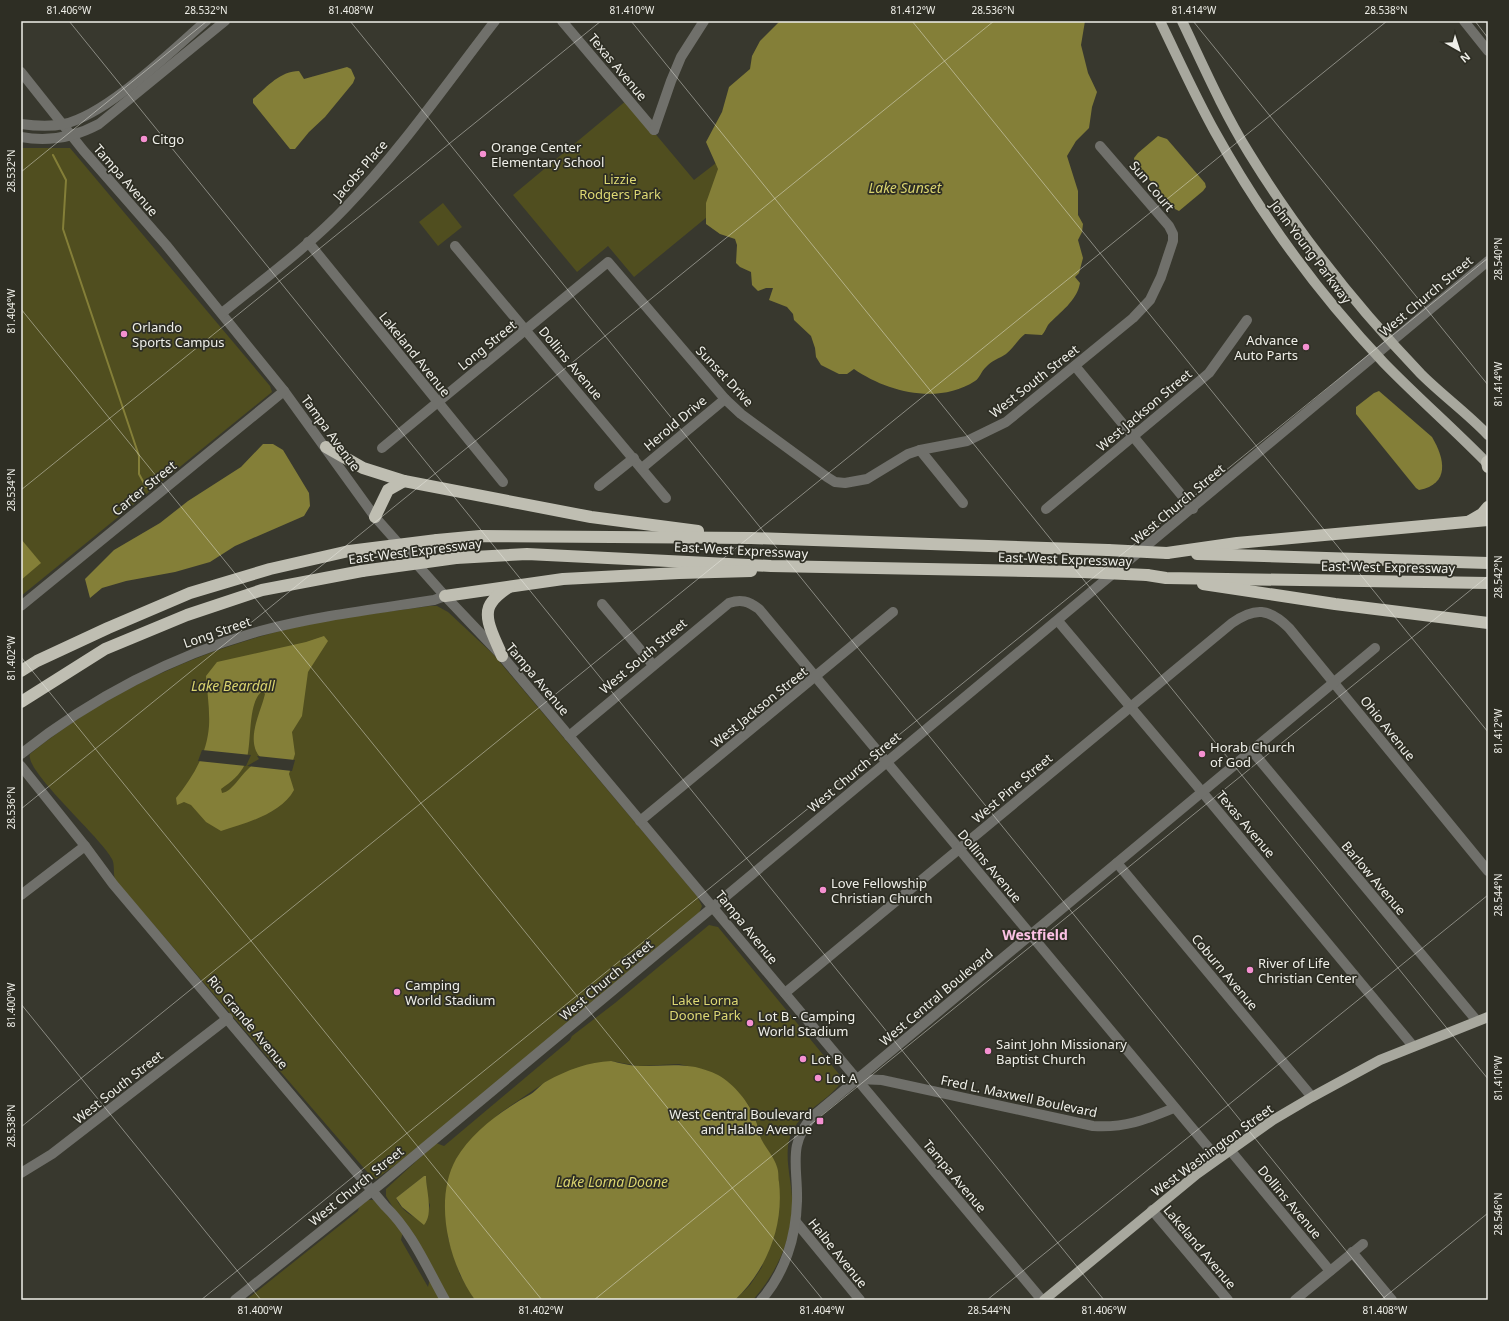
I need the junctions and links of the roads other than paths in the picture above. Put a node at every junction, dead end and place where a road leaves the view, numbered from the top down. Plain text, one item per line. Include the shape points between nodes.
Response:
1 (206, 21) edge
2 (225, 21) edge
3 (495, 21) edge
4 (562, 21) edge
5 (704, 21) edge
6 (1160, 21) edge
7 (1182, 21) edge
8 (1464, 21) edge
9 (171, 51) junction
10 (1488, 51) edge
11 (179, 59) junction
12 (21, 72) edge
13 (21, 124) edge
14 (63, 124) junction
15 (72, 136) junction
16 (21, 137) edge
17 (1100, 146) dead end
18 (308, 242) junction
19 (455, 246) dead end
20 (1171, 248) joint
21 (1488, 261) edge
22 (608, 262) joint
23 (222, 313) junction
24 (1247, 320) dead end
25 (526, 330) junction
26 (1391, 342) junction
27 (1376, 354) junction
28 (1075, 366) junction
29 (284, 391) junction
30 (725, 399) junction
31 (437, 402) junction
32 (1488, 435) edge
33 (1133, 437) junction
34 (326, 447) junction
35 (382, 448) dead end
36 (920, 450) junction
37 (634, 458) junction
38 (1488, 464) edge
39 (642, 468) junction
40 (404, 480) junction
41 (503, 482) dead end
42 (845, 483) joint
43 (599, 486) dead end
44 (666, 498) dead end
45 (963, 503) dead end
46 (1488, 507) edge
47 (1046, 509) dead end
48 (1193, 509) junction
49 (375, 517) junction
50 (1488, 520) edge
51 (1469, 522) junction
52 (751, 538) junction
53 (1167, 553) junction
54 (1488, 563) edge
55 (771, 566) junction
56 (1166, 578) junction
57 (1488, 583) edge
58 (508, 587) junction
59 (445, 596) junction
60 (737, 600) joint
61 (602, 604) dead end
62 (21, 606) edge
63 (1261, 611) joint
64 (893, 612) dead end
65 (1058, 621) junction
66 (1488, 623) edge
67 (1375, 648) dead end
68 (502, 656) junction
69 (653, 665) junction
70 (21, 671) edge
71 (815, 677) junction
72 (1333, 682) junction
73 (21, 702) edge
74 (1130, 706) junction
75 (569, 736) junction
76 (1252, 751) junction
77 (21, 754) edge
78 (887, 762) junction
79 (21, 766) edge
80 (1203, 793) junction
81 (640, 821) junction
82 (85, 846) junction
83 (959, 850) junction
84 (1117, 863) junction
85 (1488, 871) edge
86 (21, 895) edge
87 (714, 906) junction
88 (1031, 935) junction
89 (785, 993) junction
90 (1488, 1017) edge
91 (228, 1018) junction
92 (1477, 1021) junction
93 (1413, 1046) junction
94 (857, 1079) junction
95 (1312, 1097) junction
96 (1174, 1108) junction
97 (1230, 1150) junction
98 (1218, 1158) junction
99 (21, 1173) edge
100 (373, 1190) junction
101 (1152, 1210) junction
102 (796, 1222) junction
103 (1363, 1244) dead end
104 (1352, 1252) junction
105 (1330, 1271) junction
106 (235, 1300) edge
107 (446, 1300) edge
108 (761, 1300) edge
109 (860, 1300) edge
110 (1043, 1300) edge
111 (1228, 1300) edge
112 (1295, 1300) edge
113 (1392, 1300) edge

1 - 9 street
2 - 11 street
3 - 18 street, Jacobs Place via 375,176
4 - 5 street, Texas Avenue via 654,130 681,57
6 - 27 main road, John Young Parkway via 1215,132 1254,196 1320,289
7 - 26 main road, John Young Parkway via 1232,123 1271,187 1328,268
8 - 10 street
9 - 11 street
9 - 14 street via 118,95 90,114
11 - 15 street via 99,124
12 - 14 street, Tampa Avenue
13 - 14 street
14 - 15 street, Tampa Avenue
15 - 16 street via 38,139
15 - 23 street, Tampa Avenue
17 - 20 street, Sun Court via 1169,226 1173,234
18 - 23 street, Jacobs Place
18 - 31 street, Lakeland Avenue
19 - 25 street, Dollins Avenue
20 - 28 street, West South Street via 1150,300 1133,318
21 - 26 street, West Church Street
22 - 25 street, Long Street
22 - 30 street, Sunset Drive
23 - 29 street, Tampa Avenue
24 - 33 street, West Jackson Street via 1208,373
25 - 31 street, Long Street
25 - 37 street, Dollins Avenue
26 - 27 street, West Church Street
26 - 32 main road, John Young Parkway via 1423,376
27 - 38 main road, John Young Parkway
27 - 48 street, West Church Street
28 - 33 street
28 - 36 street, West South Street via 1006,422 987,433 967,441
29 - 34 street, Tampa Avenue
29 - 62 street, Carter Street
30 - 39 street, Herold Drive
30 - 42 street, Sunset Drive via 827,477 835,482
31 - 35 street, Long Street
31 - 41 street, Lakeland Avenue
33 - 47 street, West Jackson Street
33 - 48 street
34 - 40 highway via 363,468
34 - 49 street, Tampa Avenue
36 - 42 street, West South Street via 908,454 867,479
36 - 45 street
37 - 39 street, Dollins Avenue
37 - 43 street, Herold Drive
39 - 44 street, Dollins Avenue
40 - 49 highway via 388,490
40 - 52 highway via 591,517
46 - 51 highway
48 - 65 street, West Church Street
49 - 59 street, Tampa Avenue
50 - 51 highway
51 - 53 highway via 1237,543
52 - 53 highway, East-West Expressway, bridge
52 - 70 highway, East-West Expressway, bridge via 480,536 349,551 270,569 190,594 108,628
53 - 54 highway, East-West Expressway
55 - 56 highway, East-West Expressway, bridge via 1082,572
55 - 58 highway via 748,572 615,575
55 - 73 highway, East-West Expressway, bridge via 527,554 456,558 362,571 262,590 187,615 105,649
56 - 57 highway, East-West Expressway
56 - 66 highway via 1334,604
58 - 59 highway
58 - 68 highway via 491,602 488,614
59 - 68 street, Tampa Avenue
59 - 77 street, Long Street via 434,600 327,616 227,641 183,658 99,700
60 - 69 street, West South Street via 720,609
60 - 71 street, Dollins Avenue via 751,603 759,609
61 - 69 street
63 - 72 street, Ohio Avenue via 1280,619
63 - 74 street, West Pine Street via 1250,613 1232,622
64 - 71 street, West Jackson Street
65 - 74 street, Texas Avenue
65 - 78 street, West Church Street
67 - 72 street, West Central Boulevard
68 - 75 street, Tampa Avenue
69 - 75 street, West South Street
71 - 78 street, Dollins Avenue
71 - 81 street, West Jackson Street
72 - 76 street, West Central Boulevard
72 - 85 street, Ohio Avenue
74 - 80 street, Texas Avenue
74 - 83 street, West Pine Street
75 - 81 street, Tampa Avenue
76 - 80 street, West Central Boulevard
76 - 92 street, Barlow Avenue
78 - 83 street, Dollins Avenue
78 - 87 street, West Church Street
79 - 82 street, Rio Grande Avenue
80 - 84 street, West Central Boulevard
80 - 93 street, Texas Avenue
81 - 87 street, Tampa Avenue
82 - 86 street
82 - 91 street, Rio Grande Avenue via 118,890
83 - 88 street, Dollins Avenue
83 - 89 street, West Pine Street
84 - 88 street, West Central Boulevard
84 - 95 street, Coburn Avenue
87 - 89 street, Tampa Avenue
87 - 100 street, West Church Street
88 - 94 street, West Central Boulevard
88 - 96 street, Dollins Avenue
89 - 94 street, Tampa Avenue
90 - 92 main road, West Washington Street
91 - 99 street, West South Street via 52,1154
91 - 100 street, Rio Grande Avenue
92 - 93 main road, West Washington Street
93 - 95 main road, West Washington Street via 1380,1060
94 - 96 street, Fred L. Maxwell Boulevard via 882,1080 1093,1126 1128,1125
94 - 102 street, West Central Boulevard via 813,1116 799,1135 794,1172
94 - 110 street, Tampa Avenue
95 - 97 main road, West Washington Street
96 - 98 street, Dollins Avenue
97 - 98 main road, West Washington Street
97 - 105 street, Dollins Avenue
98 - 101 main road, West Washington Street
100 - 106 street, West Church Street
100 - 107 street, Rio Grande Avenue via 398,1218
101 - 110 main road, West Washington Street
101 - 111 street, Lakeland Avenue
102 - 108 street, West Central Boulevard via 781,1271
102 - 109 street, Halbe Avenue
103 - 104 street
104 - 105 street
104 - 113 street
105 - 112 street

